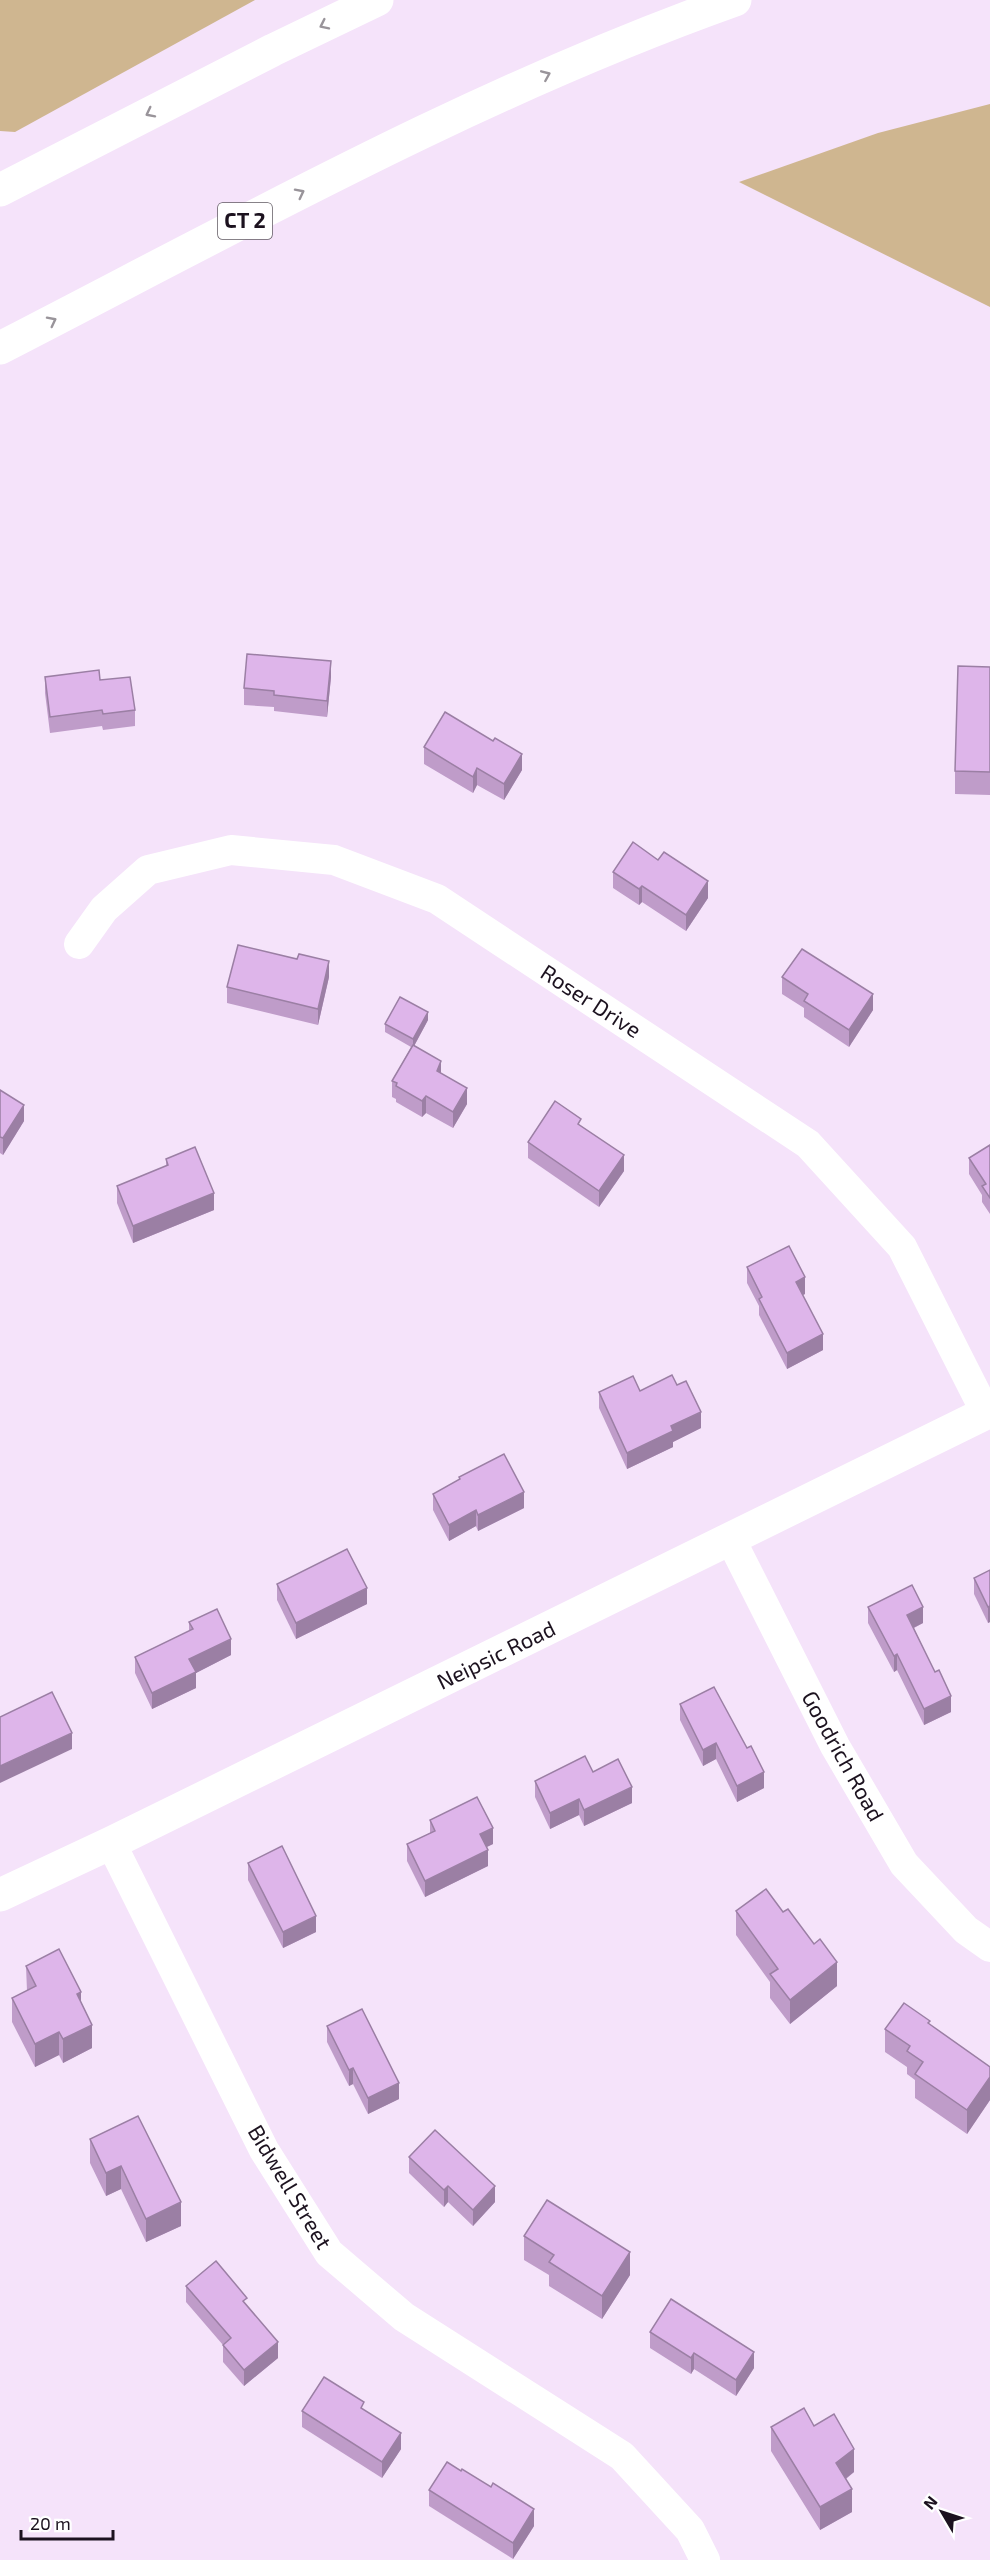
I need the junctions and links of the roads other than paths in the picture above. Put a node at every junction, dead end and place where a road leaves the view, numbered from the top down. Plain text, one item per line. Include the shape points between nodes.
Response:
1 (377, 0) edge
2 (735, 0) edge
3 (0, 190) edge
4 (0, 348) edge
5 (79, 944) dead end
6 (988, 1412) edge
7 (731, 1540) junction
8 (111, 1843) junction
9 (0, 1895) edge
10 (990, 1947) edge
11 (705, 2560) edge

1 -> 3 main road
4 -> 2 main road, CT 2 via 463,112 581,59
5 - 6 street, Roser Drive via 104,909 148,870 231,850 334,860 437,899 808,1144 902,1247
6 - 7 main road, Neipsic Road
7 - 8 main road, Neipsic Road
7 - 10 street, Goodrich Road via 835,1746 904,1864 966,1930
8 - 9 main road, Neipsic Road
8 - 11 street, Bidwell Street via 264,2150 329,2253 404,2317 622,2456 690,2530

